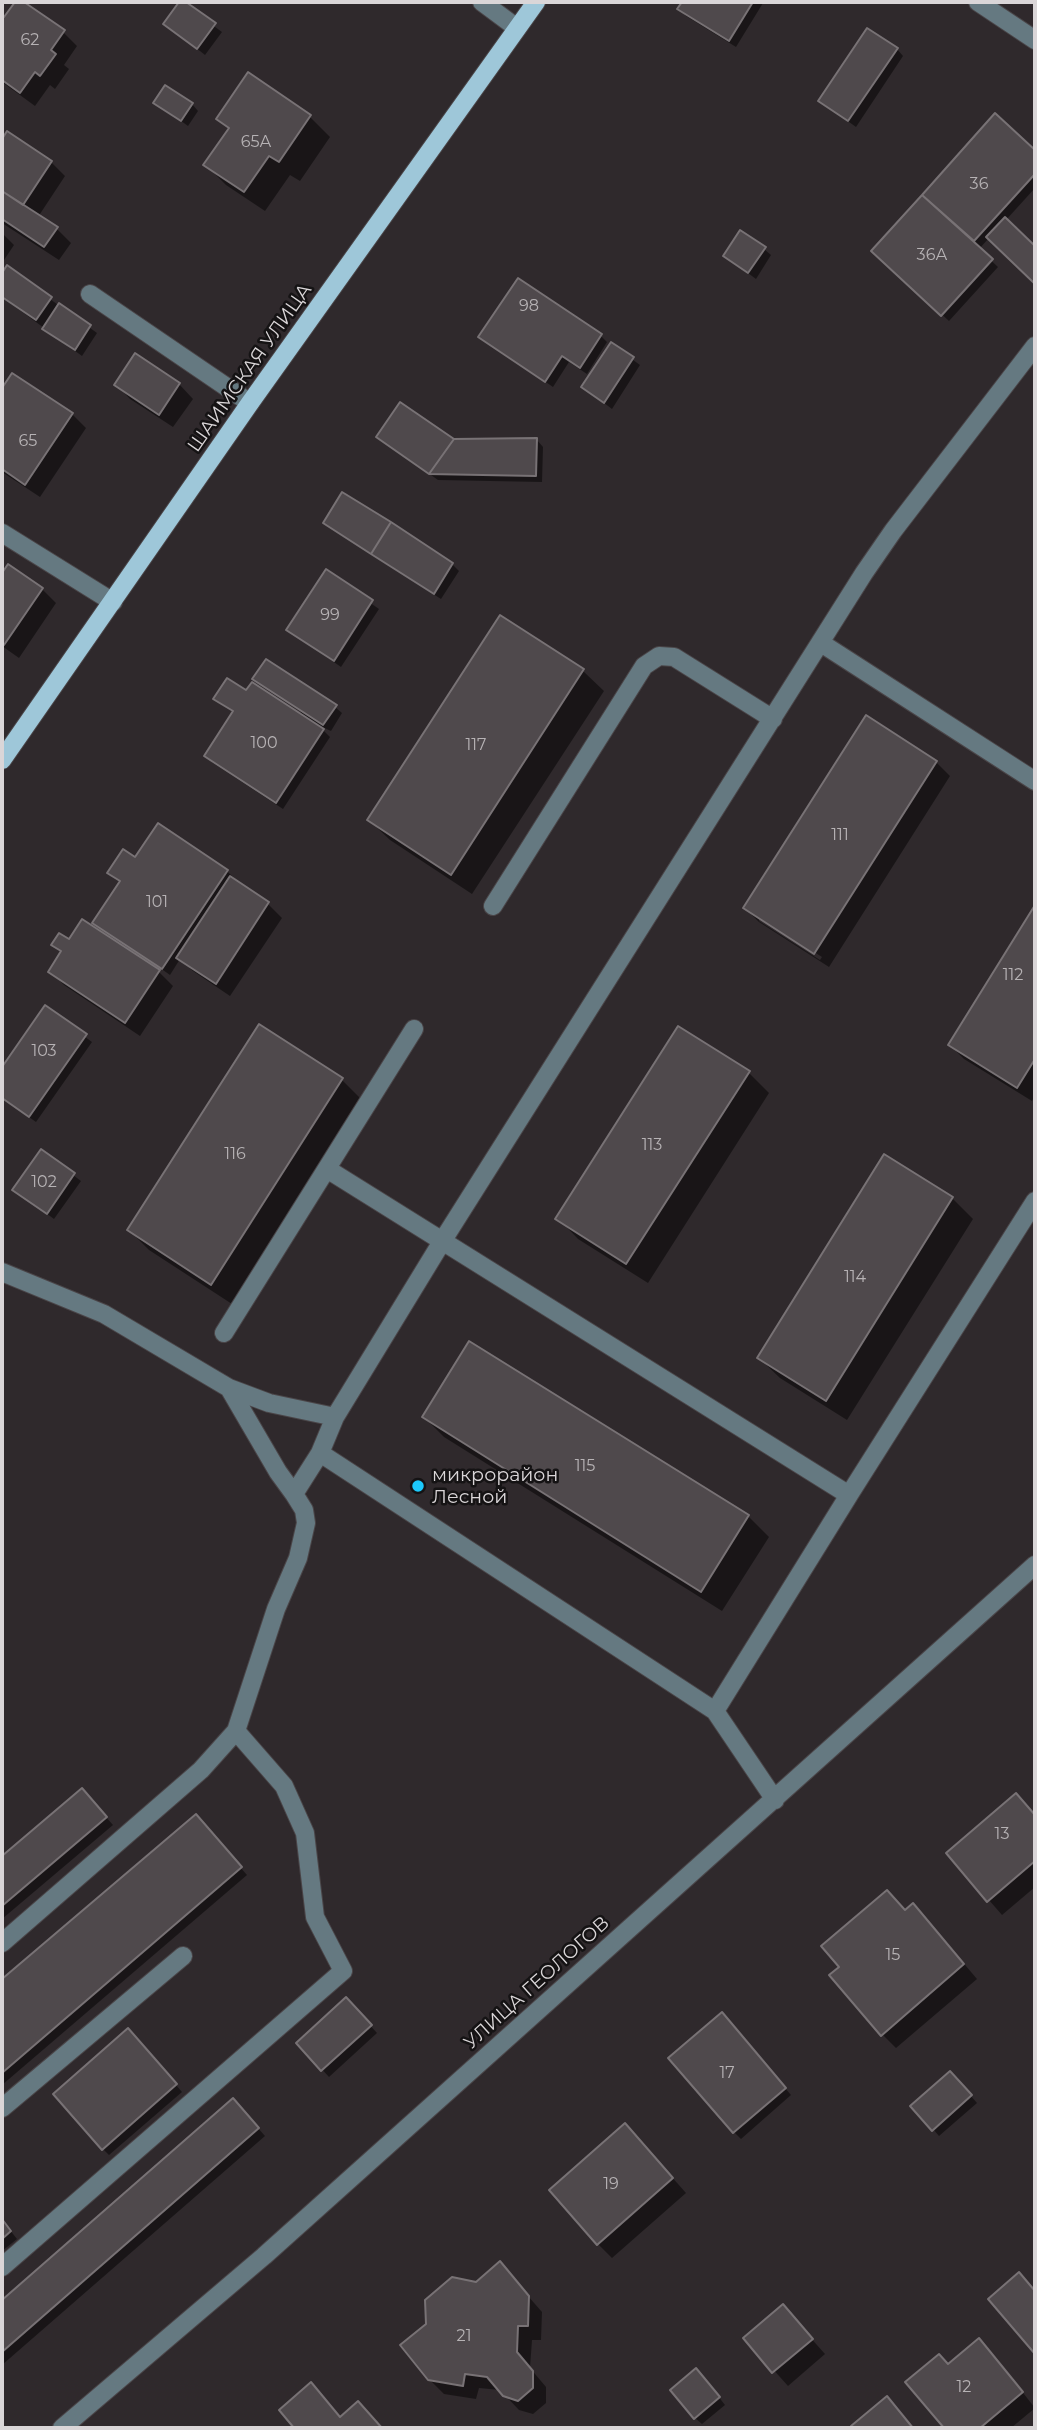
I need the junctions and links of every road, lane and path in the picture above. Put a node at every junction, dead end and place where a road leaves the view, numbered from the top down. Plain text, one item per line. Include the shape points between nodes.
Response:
1 (482, 2) edge
2 (536, 2) edge
3 (978, 2) edge
4 (517, 28) junction
5 (1035, 40) edge
6 (90, 294) dead end
7 (1035, 346) edge
8 (250, 403) junction
9 (2, 533) edge
10 (113, 603) junction
11 (821, 643) junction
12 (773, 719) junction
13 (2, 760) edge
14 (1035, 781) edge
15 (493, 906) dead end
16 (414, 1029) dead end
17 (327, 1168) junction
18 (1035, 1201) edge
19 (443, 1241) junction
20 (2, 1272) edge
21 (223, 1333) dead end
22 (229, 1388) junction
23 (335, 1417) junction
24 (320, 1453) junction
25 (295, 1494) junction
26 (849, 1495) junction
27 (1035, 1565) edge
28 (715, 1711) junction
29 (236, 1731) junction
30 (775, 1800) junction
31 (2, 1943) edge
32 (183, 1956) dead end
33 (2, 2108) edge
34 (2, 2267) edge
35 (62, 2428) edge

1 - 4 street
2 - 4 main road, ШАИМСКАЯ УЛИЦА
3 - 5 street
4 - 8 main road, ШАИМСКАЯ УЛИЦА
6 - 8 street
7 - 11 street via 893,531
8 - 10 main road, ШАИМСКАЯ УЛИЦА
9 - 10 street
10 - 13 main road, ШАИМСКАЯ УЛИЦА
11 - 12 street
11 - 14 street
12 - 15 street via 674,657 659,656 644,666
12 - 19 street
16 - 17 street
17 - 19 street
17 - 21 street
18 - 26 street
19 - 23 street
19 - 26 street
20 - 22 street via 104,1314
22 - 23 street via 269,1403
22 - 25 street
23 - 24 street
24 - 25 street
24 - 28 street
25 - 29 street via 304,1510 303,1538
26 - 28 street
27 - 30 street, УЛИЦА ГЕОЛОГОВ
28 - 30 street
29 - 31 street via 201,1770
29 - 34 street via 284,1786 305,1833 315,1917 343,1971
30 - 35 street, УЛИЦА ГЕОЛОГОВ via 264,2256
32 - 33 street

